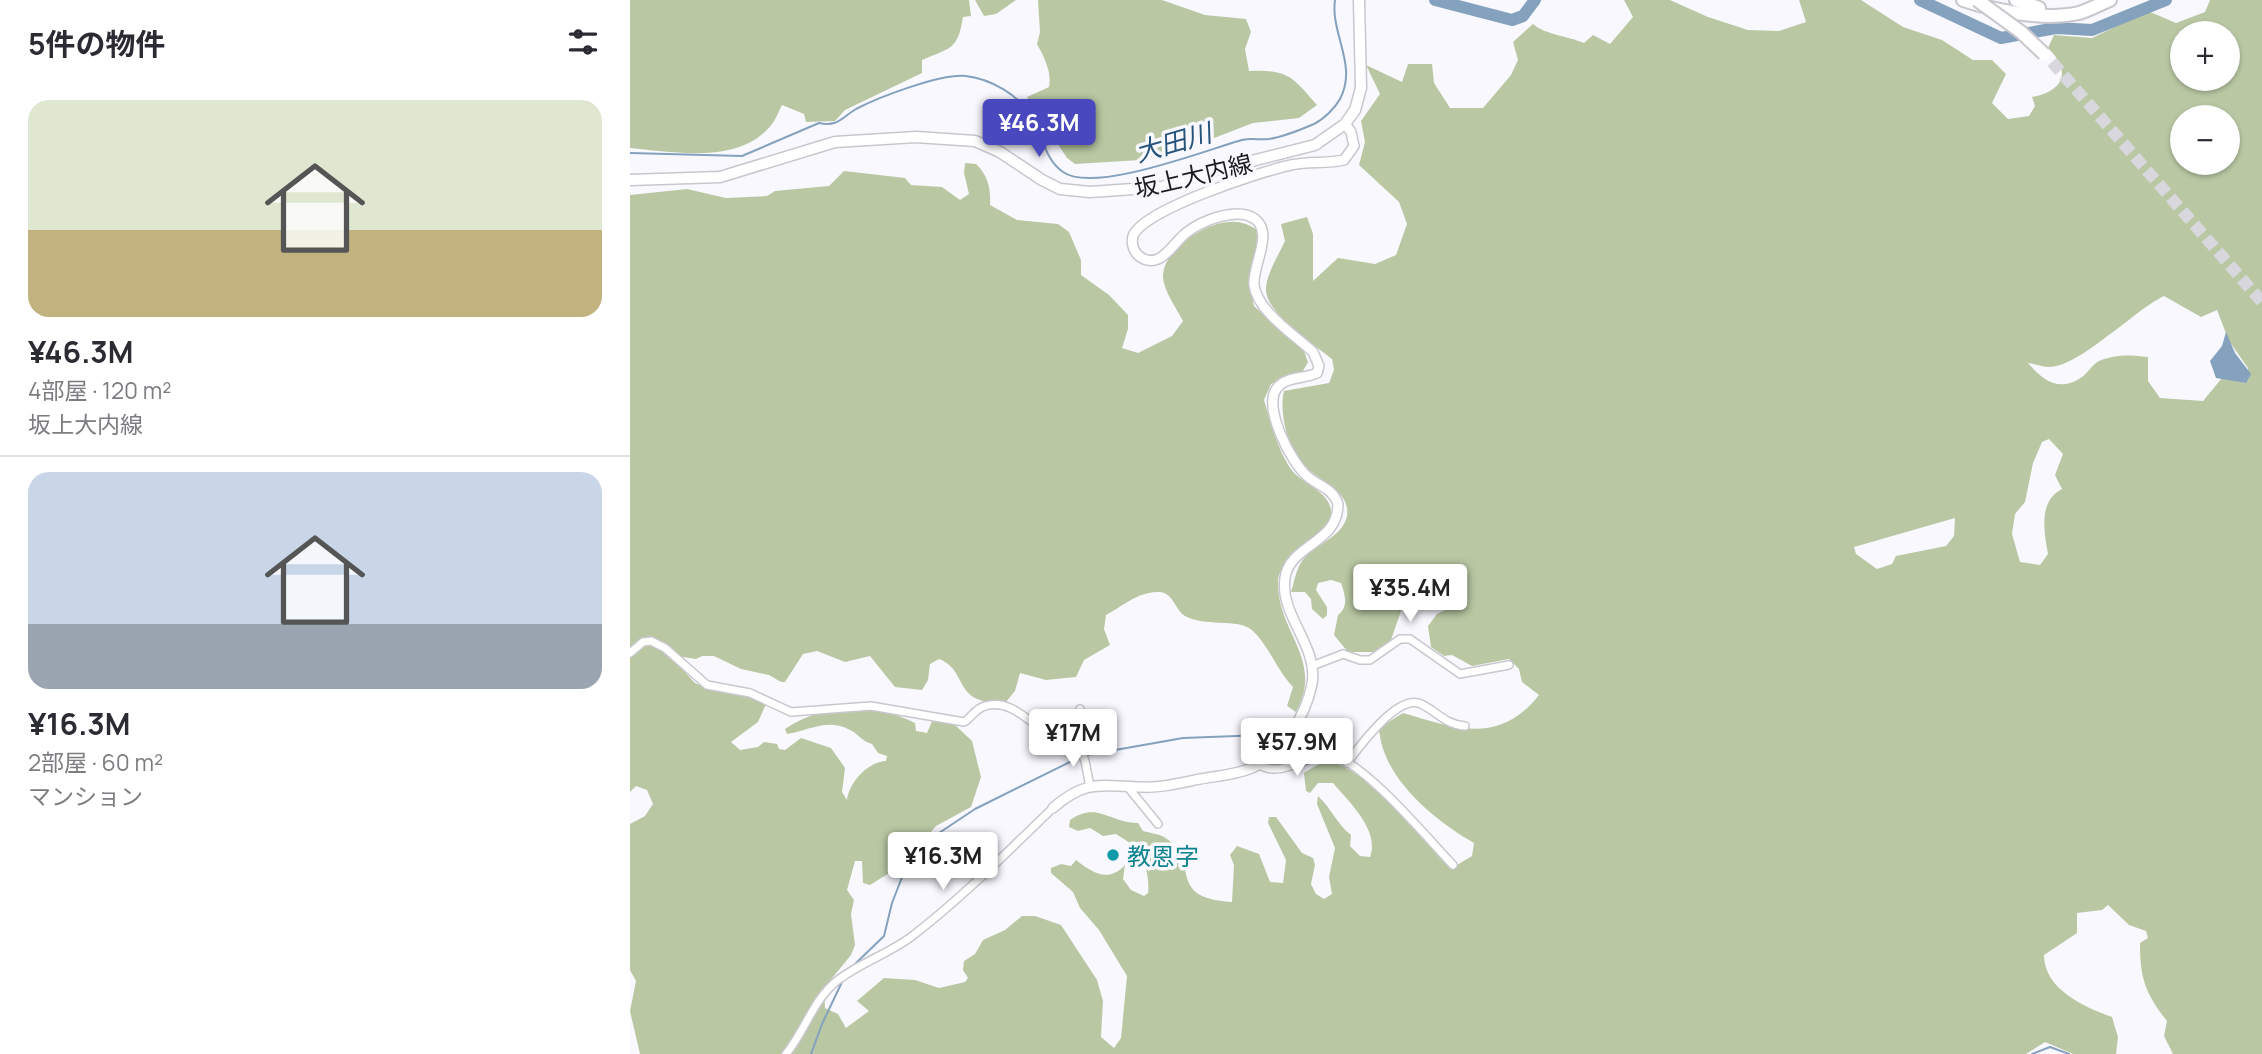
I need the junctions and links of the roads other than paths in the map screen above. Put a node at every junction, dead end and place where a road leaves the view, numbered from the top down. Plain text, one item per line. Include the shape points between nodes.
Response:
1 (1963, 0) edge
2 (1977, 0) edge
3 (2016, 0) edge
4 (2110, 0) edge
5 (1359, 1) edge
6 (2063, 13) junction
7 (2048, 58) tunnel mouth
8 (1345, 124) junction
9 (630, 180) edge
10 (630, 653) edge
11 (1509, 665) dead end
12 (1312, 666) junction
13 (1080, 709) dead end
14 (1465, 726) dead end
15 (1079, 744) junction
16 (1347, 763) junction
17 (1260, 765) junction
18 (1127, 786) junction
19 (1090, 787) junction
20 (1053, 808) joint
21 (1158, 824) dead end
22 (1453, 865) dead end
23 (786, 1054) edge

1 - 6 highway via 1995,9
2 - 7 highway, bridge
3 - 6 highway
4 - 6 highway via 2078,13
5 - 8 main road, 坂上大内線 via 1361,88
8 - 9 main road, 坂上大内線 via 1315,145 1149,189 1060,189 975,141 916,137 835,142 720,177
8 - 12 street via 1354,146 1344,160 1278,168 1175,205 1152,217 1134,233 1132,241 1135,253 1154,260 1205,222 1251,216 1261,225 1256,296 1313,352 1319,366 1317,373 1276,388 1271,406 1295,463 1331,491 1338,504 1332,529 1300,553 1284,581 1285,596
10 - 15 street via 643,642 658,644 706,685 750,693 791,712 861,705 964,722 979,708 998,705 1046,734
11 - 12 street via 1460,674 1403,638 1370,660 1343,654
12 - 17 street via 1307,700 1276,751
13 - 15 street
14 - 16 street via 1449,724 1420,703 1410,702 1375,726
15 - 19 street
16 - 17 street via 1333,756 1277,768
16 - 22 street
17 - 18 street via 1157,786
18 - 19 street
18 - 21 street
19 - 20 street via 1072,791
20 - 23 street via 914,935 837,981

